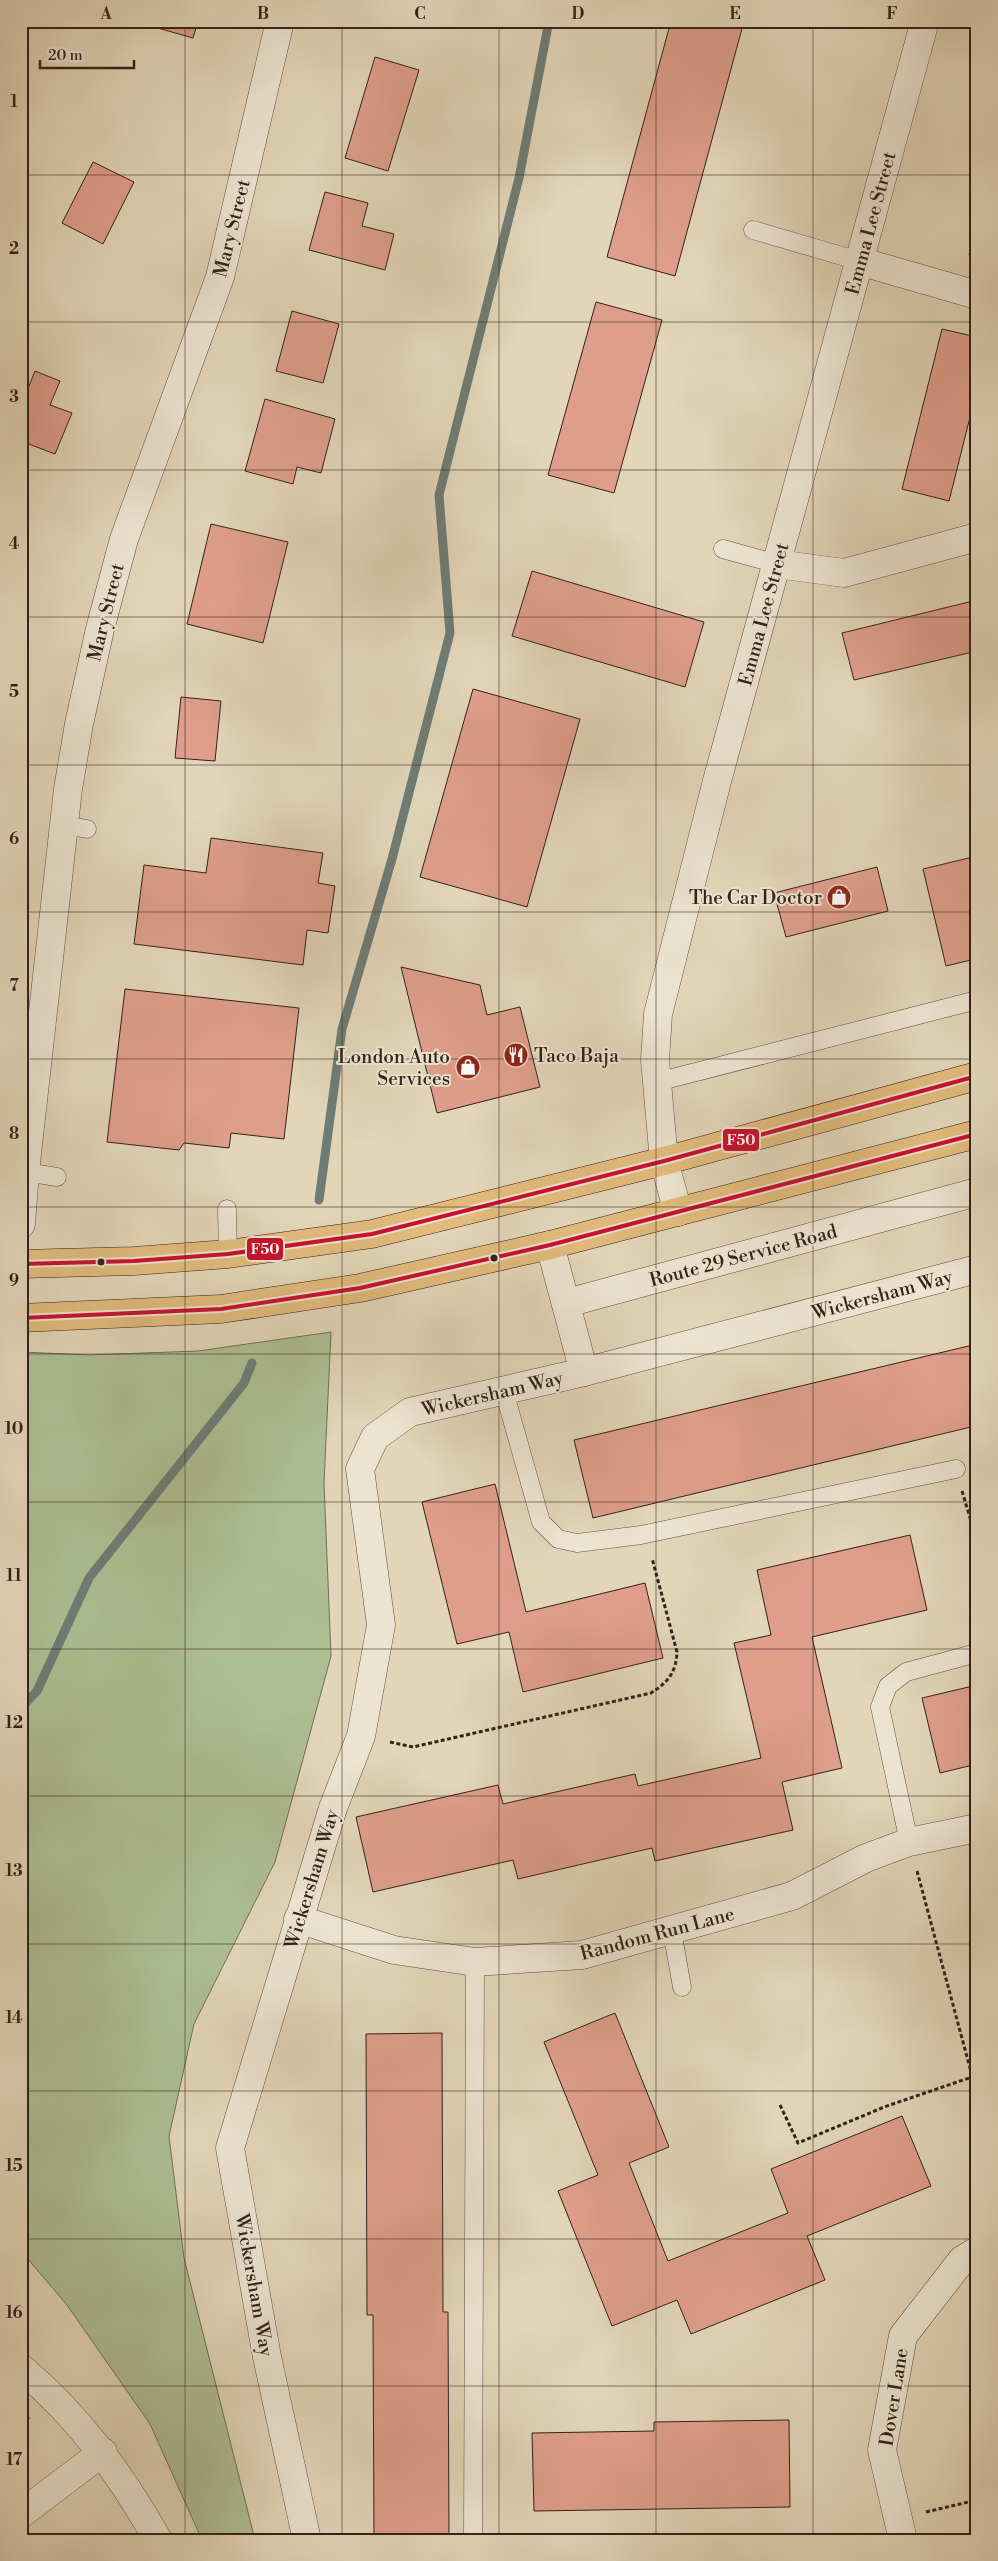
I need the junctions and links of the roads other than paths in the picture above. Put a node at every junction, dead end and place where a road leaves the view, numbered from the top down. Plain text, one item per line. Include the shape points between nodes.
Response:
1 (280, 21) edge
2 (925, 21) edge
3 (753, 230) dead end
4 (859, 261) junction
5 (977, 295) edge
6 (977, 537) edge
7 (722, 549) dead end
8 (777, 564) junction
9 (977, 1000) edge
10 (977, 1076) edge
11 (28, 1081) edge
12 (657, 1082) junction
13 (977, 1134) edge
14 (664, 1161) junction
15 (57, 1177) dead end
16 (23, 1183) edge
17 (977, 1192) edge
18 (227, 1209) dead end
19 (678, 1212) junction
20 (21, 1224) edge
21 (550, 1245) junction
22 (228, 1254) junction
23 (21, 1264) edge
24 (977, 1268) edge
25 (567, 1303) junction
26 (21, 1318) edge
27 (584, 1372) junction
28 (504, 1391) junction
29 (956, 1469) road end
30 (977, 1652) edge
31 (977, 1828) edge
32 (909, 1842) junction
33 (298, 1919) junction
34 (672, 1931) junction
35 (475, 1962) junction
36 (682, 1987) dead end
37 (977, 2251) edge
38 (21, 2368) edge
39 (103, 2452) junction
40 (21, 2514) edge
41 (901, 2529) edge
42 (158, 2540) edge
43 (307, 2540) edge
44 (473, 2540) edge

1 - 11 street, Mary Street via 220,277 124,539 100,629 79,724 76,827
2 - 4 street, Emma Lee Street
3 - 4 lane
4 - 5 street
4 - 8 street, Emma Lee Street
6 - 8 street via 844,574
7 - 8 lane
8 - 12 street, Emma Lee Street via 658,1014
9 - 12 lane
10 - 14 main road
11 - 16 street, Mary Street
12 - 14 street, Emma Lee Street
13 - 19 main road
14 - 19 street, Emma Lee Street
14 - 22 main road via 372,1234
15 - 16 lane
16 - 20 street, Mary Street
17 - 25 street, Route 29 Service Road
18 - 22 lane
19 - 21 main road
21 - 25 street
21 - 26 main road via 437,1272 220,1309
22 - 23 main road
24 - 27 street, Wickersham Way
25 - 27 street, Wickersham Way
27 - 28 street, Wickersham Way
28 - 29 lane via 541,1522 558,1539 577,1543 646,1534
28 - 33 street, Wickersham Way via 410,1412 375,1437 360,1469 381,1625 361,1736 333,1808
30 - 32 lane via 906,1672 888,1686 880,1707
31 - 32 street, Random Run Lane
32 - 34 street, Random Run Lane via 866,1858 792,1896
33 - 35 street, Random Run Lane via 394,1950
33 - 43 street, Wickersham Way via 230,2148 267,2357
34 - 35 street, Random Run Lane via 582,1956
34 - 36 lane
35 - 44 lane
37 - 41 street, Dover Lane via 962,2260 903,2336 882,2450
38 - 39 street via 46,2389
39 - 40 street
39 - 42 street

